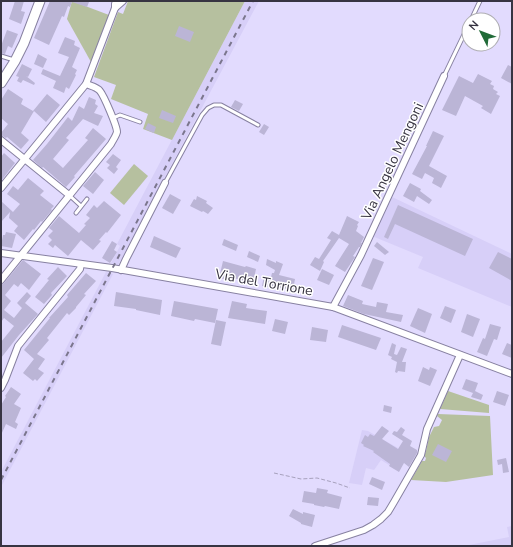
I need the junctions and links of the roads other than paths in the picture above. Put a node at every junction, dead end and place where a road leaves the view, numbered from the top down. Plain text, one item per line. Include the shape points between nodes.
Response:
1 (40, 1) edge
2 (123, 1) edge
3 (480, 1) edge
4 (116, 4) edge
5 (475, 12) edge
6 (461, 41) edge
7 (1, 56) edge
8 (15, 61) junction
9 (444, 76) joint
10 (1, 83) edge
11 (86, 84) junction
12 (113, 118) junction
13 (140, 122) dead end
14 (258, 125) dead end
15 (1, 140) edge
16 (24, 159) junction
17 (165, 183) joint
18 (1, 188) edge
19 (70, 195) junction
20 (87, 199) dead end
21 (82, 206) junction
22 (76, 213) dead end
23 (1, 253) edge
24 (21, 256) junction
25 (81, 264) junction
26 (121, 270) junction
27 (1, 280) edge
28 (333, 307) junction
29 (460, 355) junction
30 (512, 374) edge
31 (1, 388) edge
32 (315, 546) edge

1 - 8 main road
2 - 4 street
3 - 5 lane
4 - 11 street
6 - 9 lane, Via Angelo Mengoni
7 - 8 lane
8 - 10 main road
9 - 28 street, Via Angelo Mengoni via 360,256
11 - 12 street via 101,93
11 - 16 street
12 - 13 lane via 120,115
12 - 19 street via 117,132 114,140
14 - 17 lane via 221,105 214,104 196,125
15 - 16 street
16 - 18 street
16 - 19 street
17 - 26 street
19 - 21 lane
19 - 24 street
20 - 21 lane
21 - 22 lane
23 - 24 street, Via del Torrione
24 - 25 street, Via del Torrione
24 - 27 street
25 - 26 street, Via del Torrione
25 - 31 street via 80,269 18,346
26 - 28 street, Via del Torrione
28 - 29 street, Via del Torrione
29 - 30 street, Via del Torrione
29 - 32 street via 427,429 421,455 388,512 364,530

